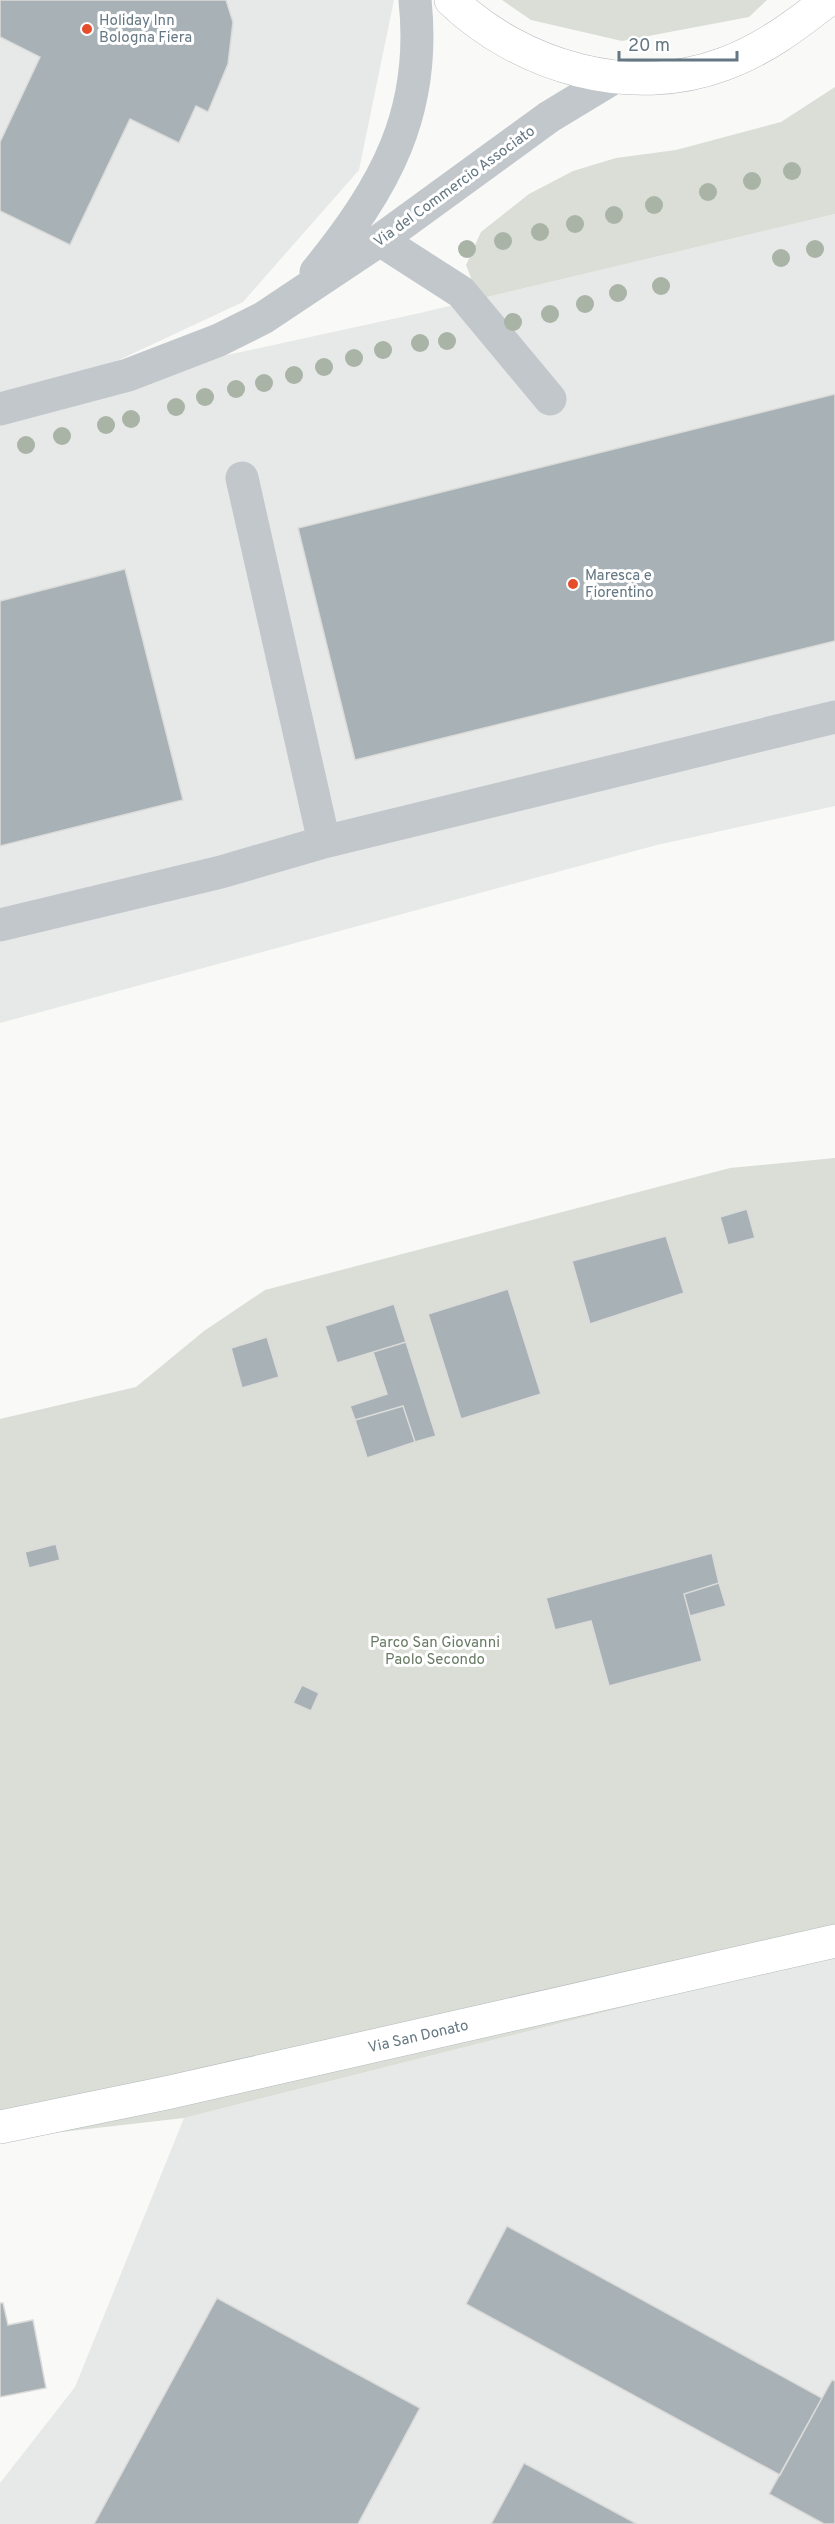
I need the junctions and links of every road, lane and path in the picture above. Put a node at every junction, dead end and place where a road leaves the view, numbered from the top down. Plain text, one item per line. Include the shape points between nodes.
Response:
1 (415, 0) edge
2 (451, 0) edge
3 (828, 0) edge
4 (615, 77) junction
5 (380, 240) junction
6 (295, 299) junction
7 (550, 399) dead end
8 (0, 409) edge
9 (243, 478) dead end
10 (835, 717) edge
11 (324, 842) junction
12 (0, 926) edge
13 (835, 1941) edge
14 (0, 2127) edge

1 - 6 street, Via del Commercio Associato via 418,33 414,92 399,141 373,193
2 - 4 main road via 472,21 521,50 565,68
3 - 4 main road via 766,44 726,64 657,78
4 - 5 street, Via del Commercio Associato via 549,117
5 - 6 street, Via del Commercio Associato
5 - 7 street via 461,292
6 - 8 street, Via del Commercio Associato via 219,340 128,375
9 - 11 street
10 - 11 street
11 - 12 street via 221,872
13 - 14 main road, Via San Donato

